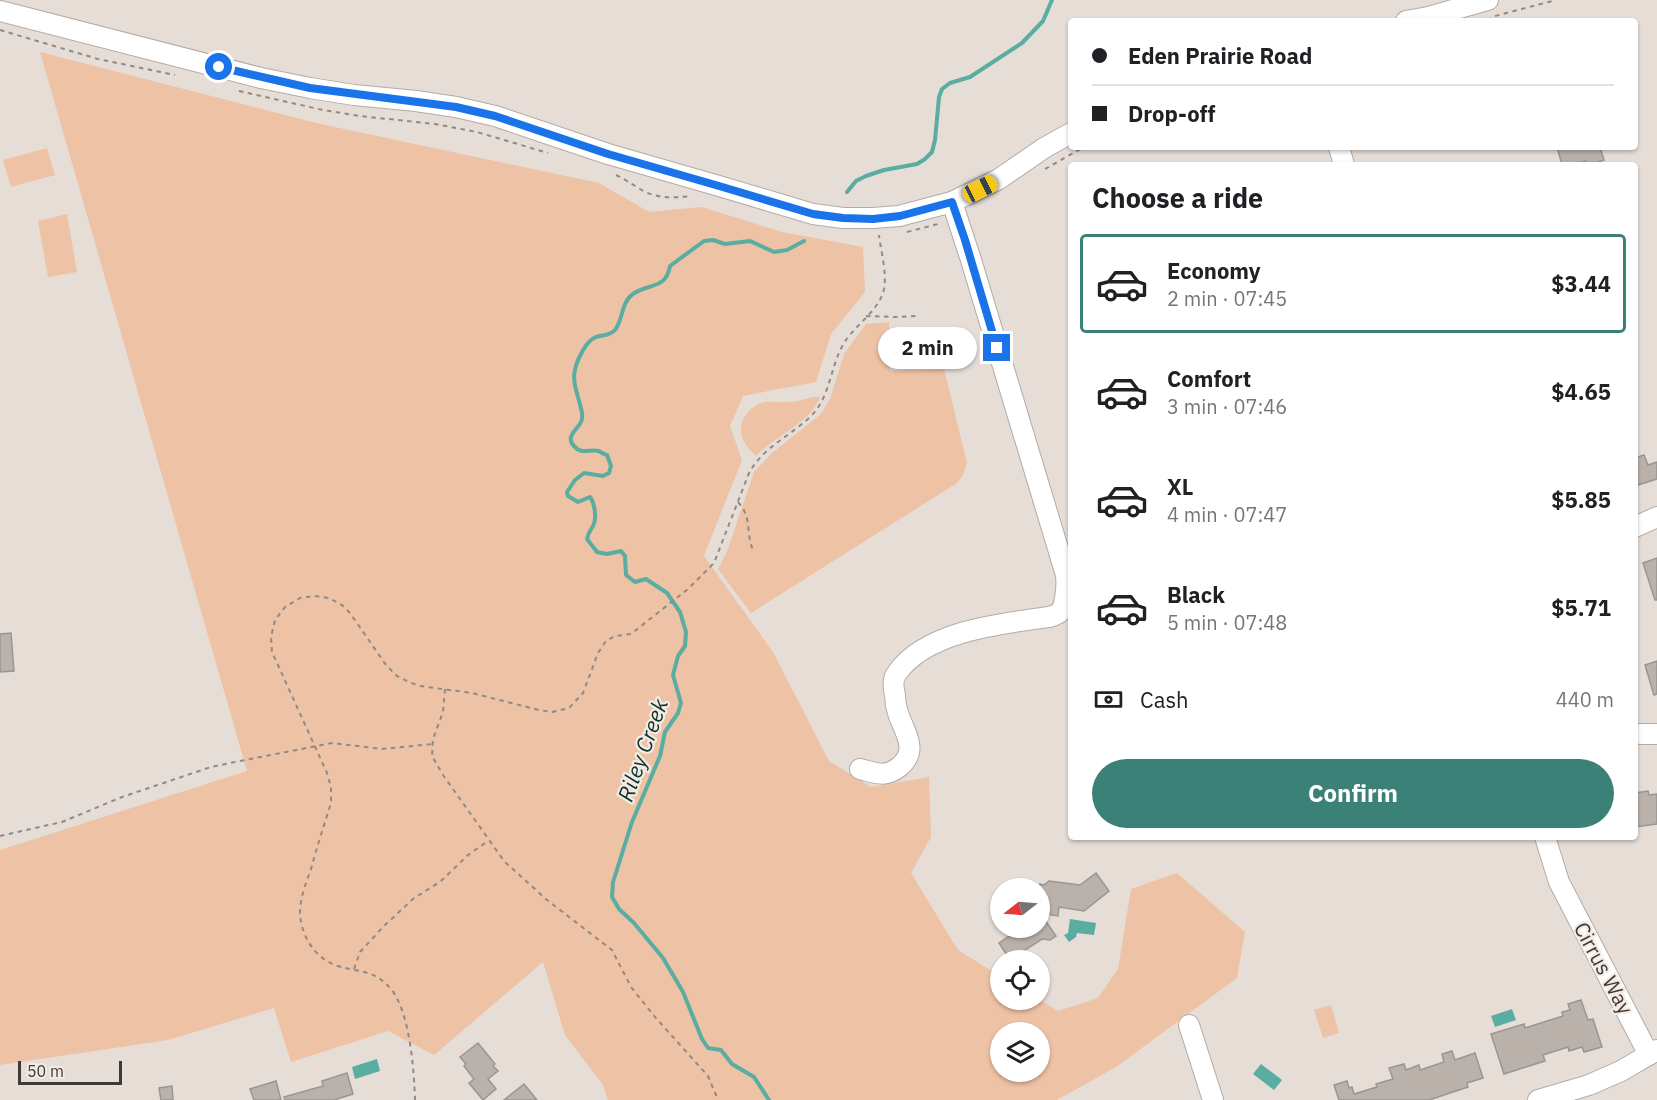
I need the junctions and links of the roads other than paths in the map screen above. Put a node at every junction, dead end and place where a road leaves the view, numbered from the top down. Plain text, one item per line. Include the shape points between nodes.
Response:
1 (1491, 8) edge
2 (0, 11) edge
3 (1422, 18) edge
4 (1068, 135) edge
5 (952, 202) junction
6 (1657, 517) edge
7 (1638, 525) edge
8 (860, 769) dead end
9 (1546, 840) edge
10 (1190, 1025) dead end
11 (1653, 1053) edge
12 (1544, 1099) edge
13 (1212, 1100) edge

1 - 3 street
2 - 5 street via 281,82 495,116 608,154 813,214 873,219
4 - 5 street via 999,179
5 - 8 street via 1067,586 1058,614 975,628 927,647 909,660 896,674 893,684 897,711 909,739 906,761 890,773
6 - 7 street
9 - 11 street, Cirrus Way via 1557,876
10 - 13 street
11 - 12 street via 1589,1085

